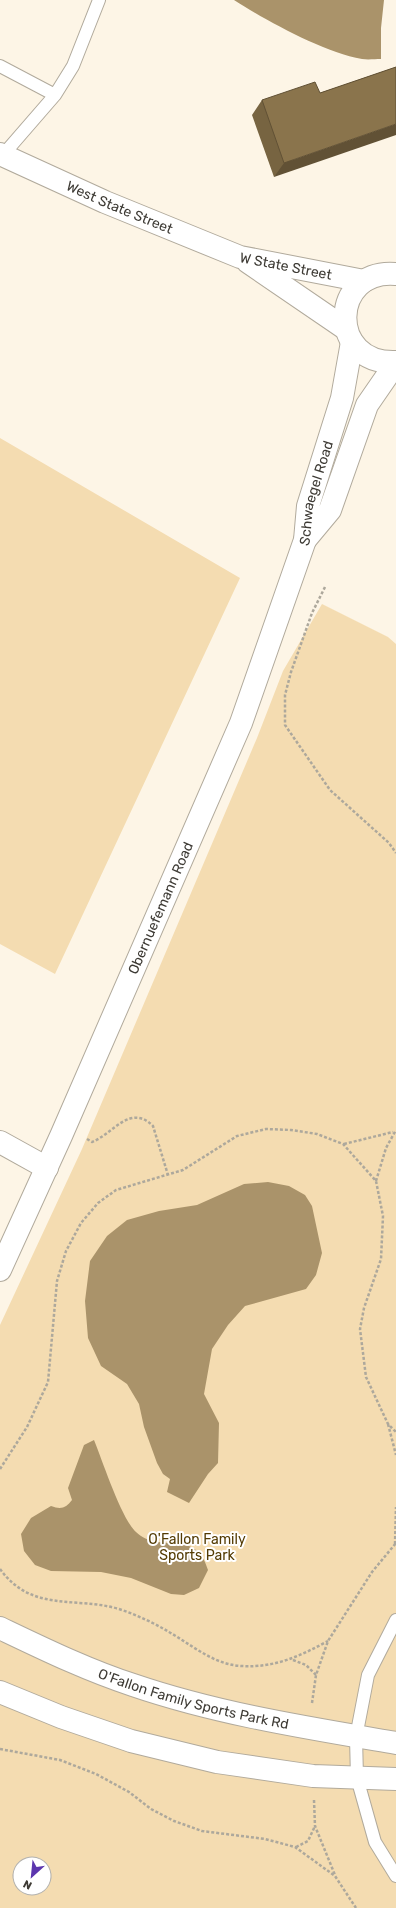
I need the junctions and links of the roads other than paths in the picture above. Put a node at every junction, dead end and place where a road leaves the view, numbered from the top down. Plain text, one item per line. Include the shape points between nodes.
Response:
1 (99, 0) edge
2 (0, 66) edge
3 (55, 95) junction
4 (2, 154) edge
5 (240, 257) junction
6 (385, 272) edge
7 (349, 336) junction
8 (396, 362) edge
9 (305, 540) junction
10 (0, 1142) edge
11 (47, 1168) junction
12 (0, 1270) edge
13 (396, 1620) edge
14 (0, 1628) edge
15 (0, 1692) edge
16 (356, 1736) junction
17 (396, 1743) edge
18 (357, 1778) junction
19 (396, 1779) edge
20 (396, 1876) edge

1 - 3 lane via 74,66
2 - 3 lane
3 - 4 lane
4 - 5 street, West State Street via 105,202
5 - 6 street, W State Street
5 - 7 street, W State Street
6 - 7 street, Schwaegel Road via 351,294 345,311
7 - 8 street, W State Street via 360,352 371,359
7 - 9 street, Schwaegel Road via 342,398 308,506
8 - 9 street, Schwaegel Road via 367,405 330,510
9 - 11 street, Obernuefemann Road via 241,723
10 - 11 street
11 - 12 street, Obernuefemann Road
13 - 16 lane via 368,1675
14 - 16 street, O'Fallon Family Sports Park Rd via 66,1660 134,1685 219,1709
15 - 18 street via 61,1717 131,1741 217,1762 313,1776
16 - 17 street, O'Fallon Family Sports Park Rd
16 - 18 lane
18 - 19 street
18 - 20 lane via 375,1842

